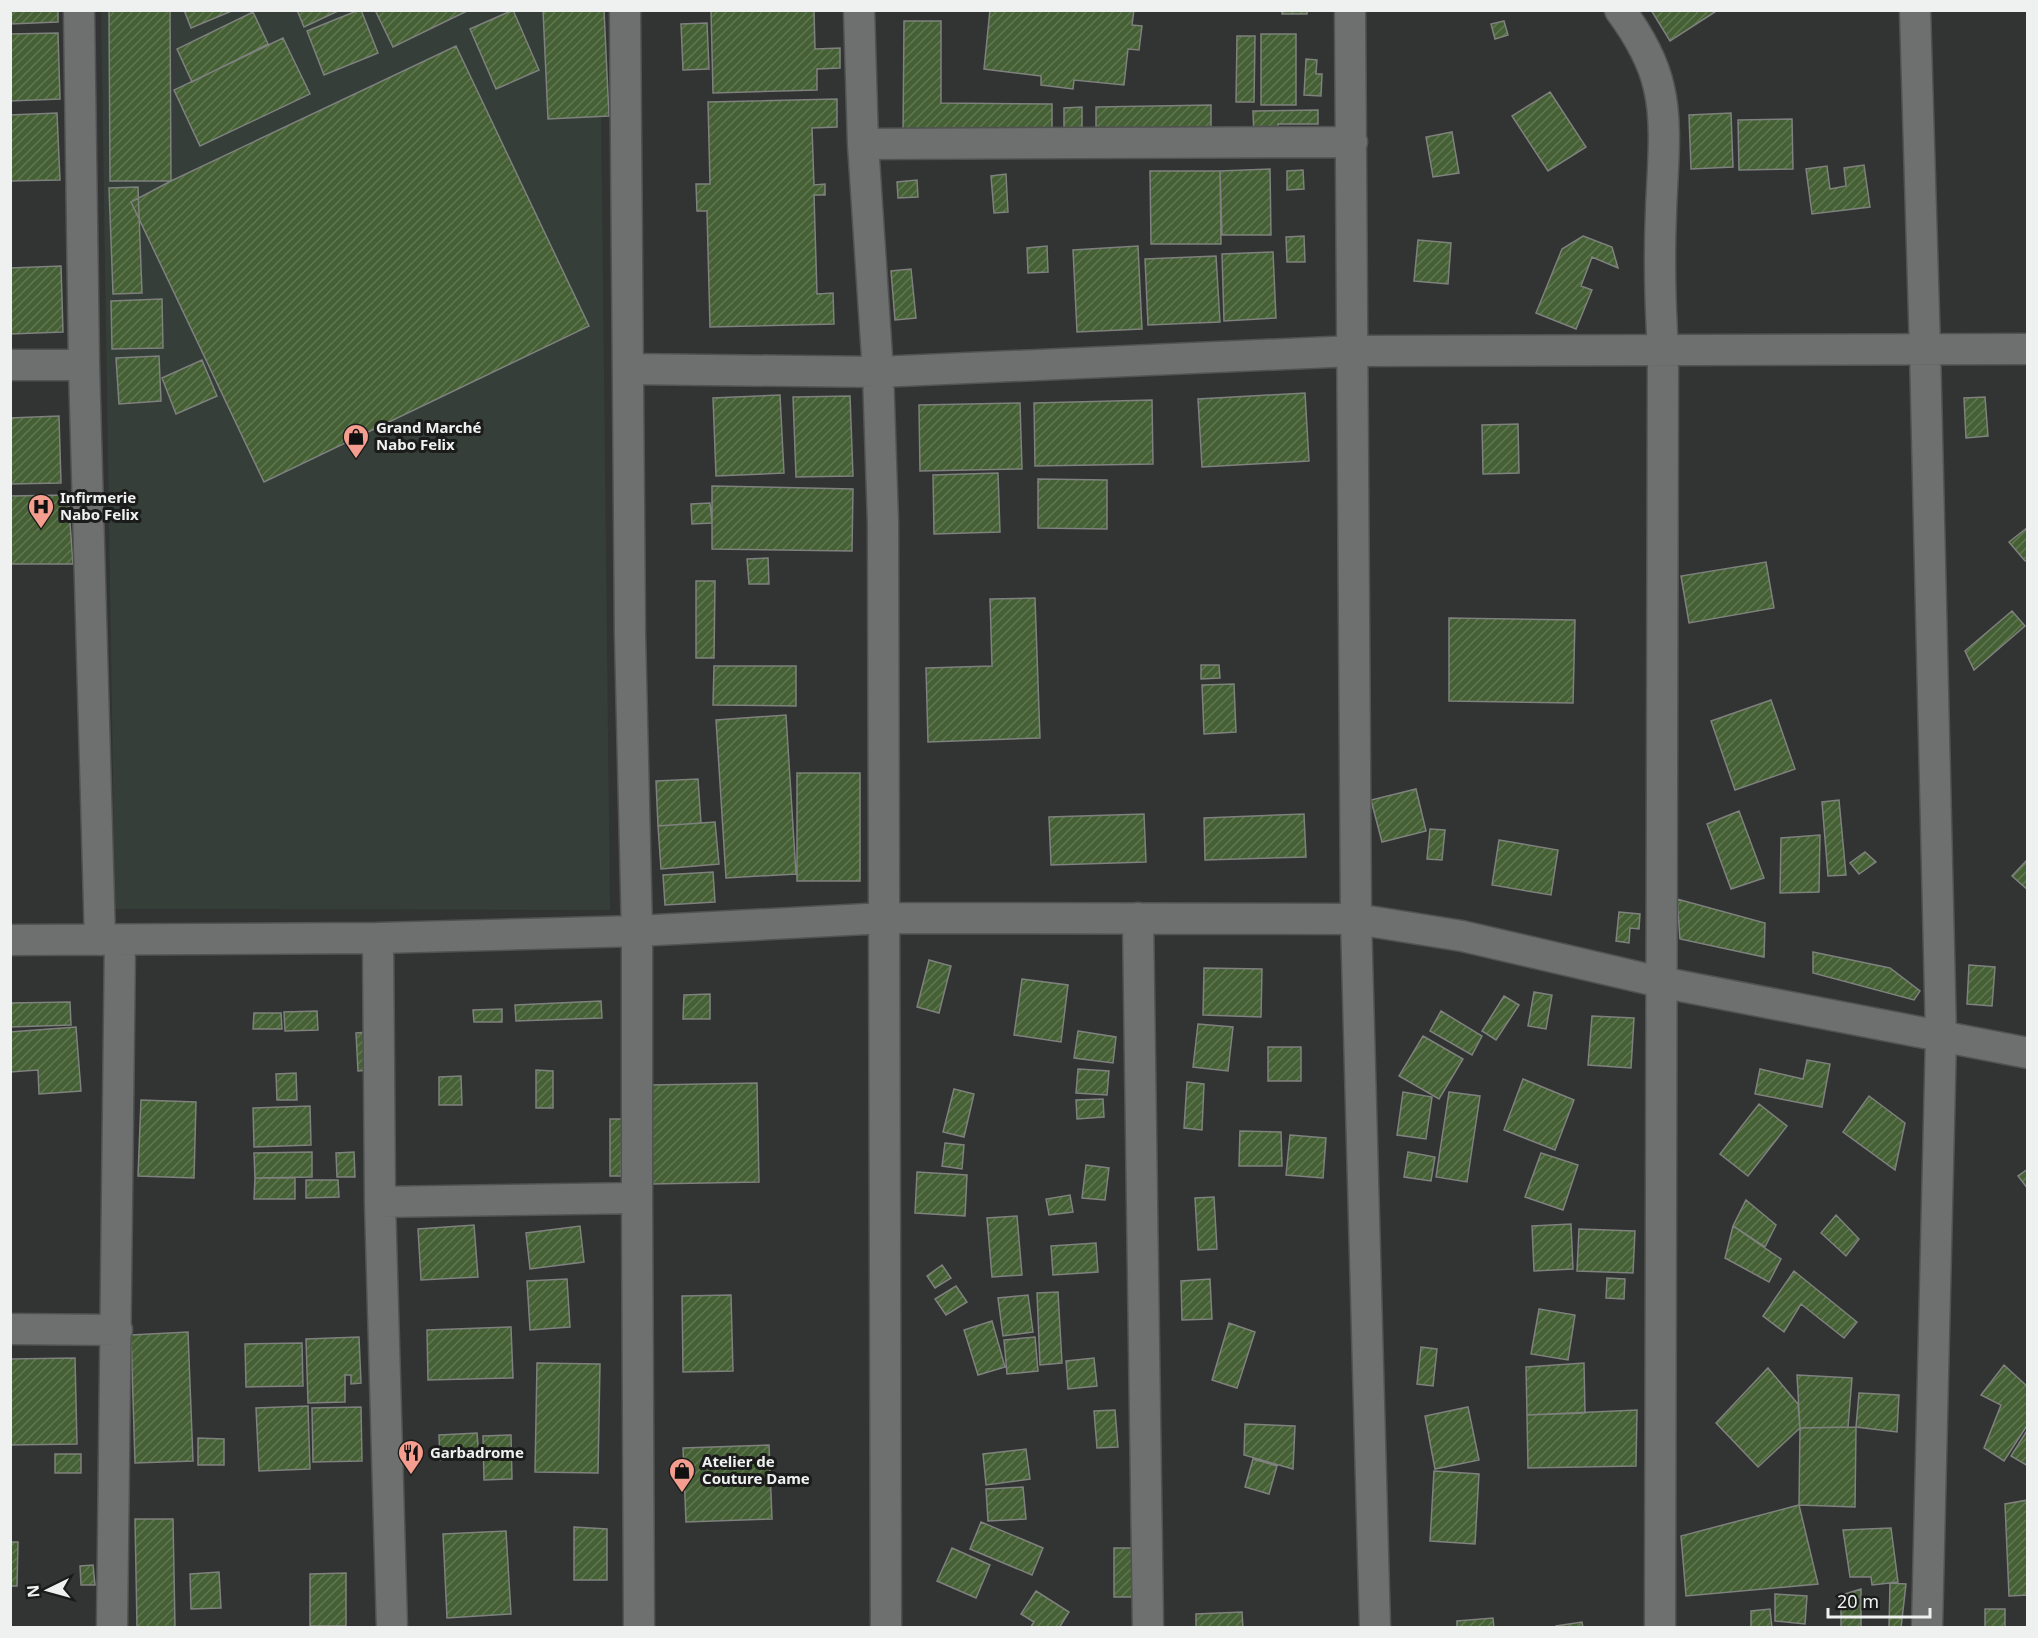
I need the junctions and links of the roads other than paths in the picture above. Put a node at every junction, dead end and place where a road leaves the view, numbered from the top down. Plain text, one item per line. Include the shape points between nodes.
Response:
1 (79, 10) edge
2 (625, 10) edge
3 (859, 10) edge
4 (1350, 10) edge
5 (1620, 10) edge
6 (1915, 10) edge
7 (1352, 142) junction
8 (863, 144) junction
9 (1925, 349) junction
10 (2028, 349) edge
11 (1663, 350) junction
12 (1353, 351) junction
13 (10, 365) edge
14 (84, 365) junction
15 (629, 369) junction
16 (878, 372) junction
17 (886, 918) junction
18 (1138, 918) junction
19 (1356, 919) junction
20 (637, 931) junction
21 (378, 938) junction
22 (10, 940) edge
23 (110, 940) junction
24 (1660, 982) junction
25 (1941, 1037) junction
26 (2028, 1053) edge
27 (637, 1198) junction
28 (380, 1202) junction
29 (10, 1329) edge
30 (117, 1330) junction
31 (112, 1628) edge
32 (392, 1628) edge
33 (639, 1628) edge
34 (886, 1628) edge
35 (1148, 1628) edge
36 (1375, 1628) edge
37 (1660, 1628) edge
38 (1927, 1628) edge

1 - 14 street
2 - 15 street
3 - 8 street
4 - 7 street
5 - 11 street via 1650,61 1659,88 1664,136 1659,259
6 - 9 street
7 - 8 street
7 - 12 street
8 - 16 street
9 - 10 street
9 - 11 street
9 - 25 street
11 - 12 street
11 - 24 street
12 - 16 street
12 - 19 street
13 - 14 street
14 - 23 street
15 - 16 street
15 - 20 street
16 - 17 street
17 - 18 street
17 - 20 street
17 - 34 street
18 - 19 street
18 - 35 street
19 - 24 street via 1462,936
19 - 36 street
20 - 21 street
20 - 27 street
21 - 23 street
21 - 28 street
22 - 23 street
23 - 30 street
24 - 25 street
24 - 37 street
25 - 26 street
25 - 38 street
27 - 28 street
27 - 33 street
28 - 32 street
29 - 30 street
30 - 31 street

